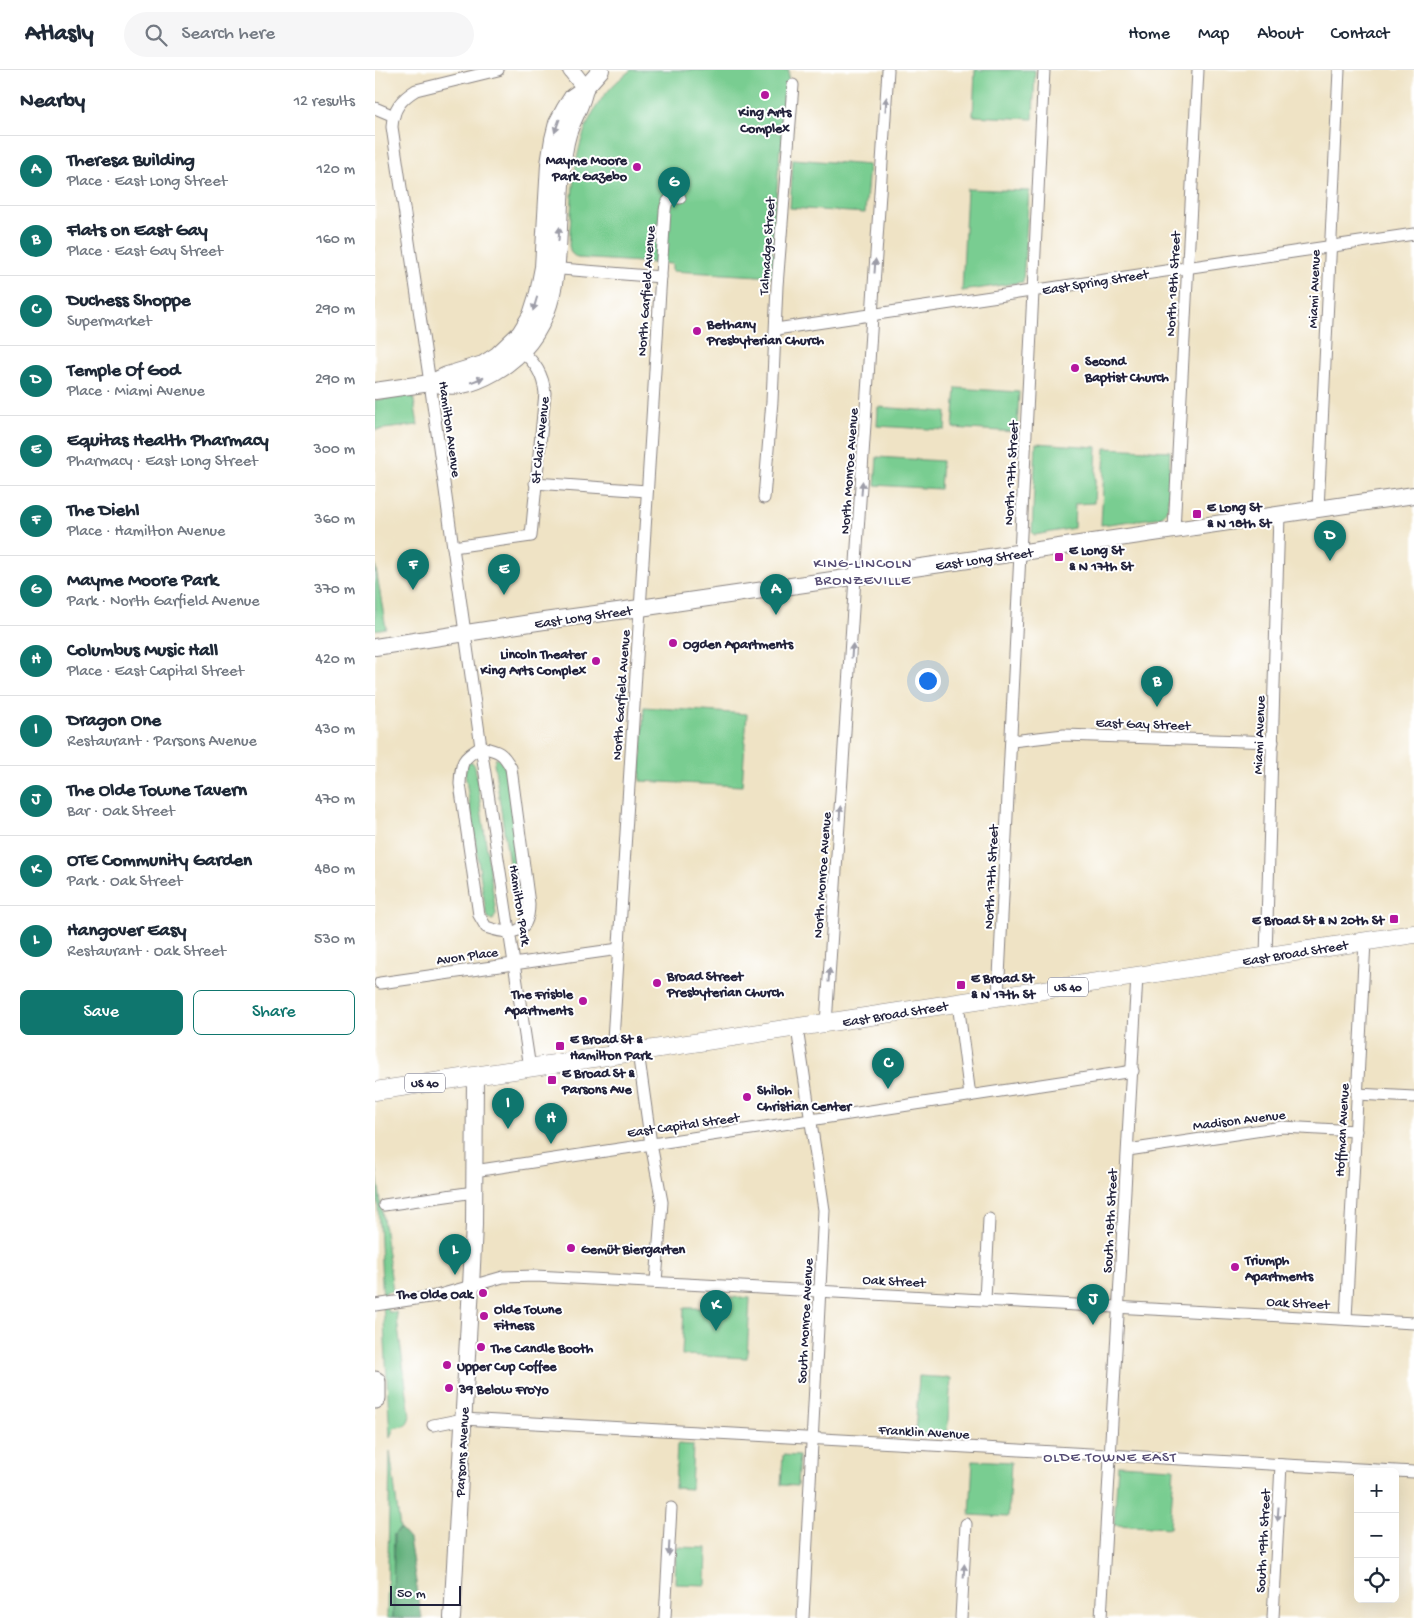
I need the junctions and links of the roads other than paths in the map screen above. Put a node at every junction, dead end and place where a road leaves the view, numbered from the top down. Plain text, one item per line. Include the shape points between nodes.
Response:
1 (498, 70) edge
2 (571, 70) edge
3 (601, 70) edge
4 (888, 70) edge
5 (1044, 70) edge
6 (1198, 70) edge
7 (1339, 70) edge
8 (793, 85) dead end
9 (585, 88) junction
10 (375, 108) edge
11 (394, 116) junction
12 (680, 198) dead end
13 (1414, 234) edge
14 (1330, 247) junction
15 (1187, 267) junction
16 (550, 268) junction
17 (661, 277) junction
18 (1033, 291) junction
19 (871, 314) junction
20 (776, 329) junction
21 (522, 351) junction
22 (430, 383) junction
23 (375, 391) edge
24 (535, 483) junction
25 (647, 491) junction
26 (1414, 495) edge
27 (764, 498) dead end
28 (1318, 509) junction
29 (1279, 515) junction
30 (1174, 530) junction
31 (453, 547) junction
32 (1021, 552) junction
33 (856, 576) junction
34 (640, 608) junction
35 (465, 633) junction
36 (375, 646) edge
37 (1012, 742) junction
38 (1273, 742) junction
39 (481, 747) junction
40 (510, 932) junction
41 (1414, 934) edge
42 (1365, 941) junction
43 (619, 949) junction
44 (1266, 956) junction
45 (515, 964) junction
46 (1137, 976) junction
47 (380, 984) dead end
48 (998, 997) junction
49 (958, 1004) junction
50 (827, 1024) junction
51 (797, 1028) junction
52 (638, 1052) junction
53 (612, 1056) junction
54 (530, 1068) junction
55 (1133, 1071) junction
56 (475, 1076) junction
57 (375, 1091) edge
58 (1357, 1094) junction
59 (971, 1096) junction
60 (1414, 1096) edge
61 (811, 1120) junction
62 (1356, 1131) junction
63 (651, 1144) junction
64 (1128, 1150) junction
65 (474, 1171) junction
66 (474, 1192) junction
67 (384, 1205) dead end
68 (989, 1219) dead end
69 (656, 1282) junction
70 (471, 1286) junction
71 (820, 1291) junction
72 (985, 1300) junction
73 (375, 1305) edge
74 (1119, 1307) junction
75 (1346, 1319) junction
76 (1414, 1323) edge
77 (375, 1382) edge
78 (375, 1398) edge
79 (463, 1419) junction
80 (433, 1425) dead end
81 (813, 1439) junction
82 (1110, 1456) junction
83 (1281, 1465) junction
84 (1414, 1472) edge
85 (671, 1508) dead end
86 (966, 1524) dead end
87 (452, 1618) edge
88 (665, 1618) edge
89 (803, 1618) edge
90 (961, 1618) edge
91 (1101, 1618) edge
92 (1273, 1618) edge

1 - 11 street via 416,90 401,101
2 - 9 street
3 - 9 street
19 -> 4 street, North Monroe Avenue
5 - 18 street, North 17th Street
6 - 15 street, North 18th Street
7 - 14 street, Miami Avenue
8 - 20 street, Talmadge Street
9 - 16 street via 572,97 565,108 553,139 549,164
10 - 11 street
11 - 22 street, Hamilton Avenue via 392,132
12 - 17 street, North Garfield Avenue via 670,198 666,205
13 - 14 street, East Spring Street
14 - 15 street, East Spring Street
14 - 28 street, Miami Avenue
15 - 18 street, East Spring Street
15 - 30 street, North 18th Street
16 - 17 street
16 - 21 street via 552,296 544,321
16 -> 22 street via 520,334 483,364
17 - 25 street, North Garfield Avenue
18 - 19 street, East Spring Street
18 - 32 street, North 17th Street
19 - 20 street, East Spring Street
33 -> 19 street, North Monroe Avenue
20 - 27 street, Talmadge Street
22 -> 21 street via 447,387 472,383 505,366
21 - 24 street, St Clair Avenue via 538,368 544,381
22 - 23 street
22 - 31 street, Hamilton Avenue
24 - 25 street
24 - 31 street, St Clair Avenue via 531,536
25 - 34 street, North Garfield Avenue
26 - 28 street, East Long Street
28 - 29 street, East Long Street
29 - 30 street, East Long Street
29 - 38 street, Miami Avenue
30 - 32 street, East Long Street
31 - 35 street, Hamilton Avenue
32 - 33 street, East Long Street
32 - 37 street, North 17th Street
33 - 34 street, East Long Street
50 -> 33 street, North Monroe Avenue
34 - 35 street, East Long Street
34 - 43 street, North Garfield Avenue
35 - 36 street, East Long Street
35 - 39 street, Hamilton Avenue
37 - 38 street, East Gay Street via 1071,735
37 - 48 street, North 17th Street
38 - 44 street, Miami Avenue
39 - 40 street, Hamilton Park
39 - 40 street via 496,750 511,768 529,918 523,927
39 - 40 street via 466,757 460,769 479,915 486,927
40 - 45 street, Hamilton Park
41 - 42 main road, East Broad Street / US 40
42 - 44 main road, East Broad Street / US 40
42 - 58 street, Hoffman Avenue
43 - 45 street, Avon Place
43 - 53 street, North Garfield Avenue
44 - 46 main road, East Broad Street / US 40
45 - 47 street, Avon Place
45 - 54 street, Hamilton Park
46 - 48 main road, East Broad Street / US 40
46 - 55 street, South 18th Street
48 - 49 main road, East Broad Street / US 40
49 - 50 main road, East Broad Street / US 40
49 - 59 street
50 - 51 main road, East Broad Street / US 40
51 - 52 main road, East Broad Street / US 40
51 - 61 street, South Monroe Avenue
52 - 53 main road, East Broad Street / US 40
52 - 63 street
53 - 54 main road, East Broad Street / US 40
54 - 56 main road, East Broad Street / US 40
55 - 59 street, East Capital Street
55 - 64 street, South 18th Street
56 - 57 main road, East Broad Street / US 40
56 - 65 street, Parsons Avenue
58 - 60 street
58 - 62 street, Hoffman Avenue
59 - 61 street, East Capital Street
61 - 63 street, East Capital Street
61 - 71 street, South Monroe Avenue via 824,1210
62 - 64 street, Madison Avenue via 1282,1127
62 - 75 street, Hoffman Avenue
63 - 65 street, East Capital Street
63 - 69 street via 662,1202
64 - 74 street, South 18th Street
65 - 66 street, Parsons Avenue
66 - 67 street
66 - 70 street, Parsons Avenue
68 - 72 street
69 - 70 street, Oak Street via 535,1276 503,1277
69 - 71 street, Oak Street
70 - 73 street, Oak Street via 449,1293
70 - 79 street, Parsons Avenue
71 - 72 street, Oak Street
71 - 81 street, South Monroe Avenue
72 - 74 street, Oak Street
74 - 75 street, Oak Street
74 - 82 street, South 18th Street
75 - 76 street, Oak Street
77 - 78 highway
79 - 80 street, Franklin Avenue
79 - 81 street, Franklin Avenue
79 - 87 street, Parsons Avenue
81 - 82 street, Franklin Avenue
81 - 89 street, South Monroe Avenue
82 - 83 street, Franklin Avenue
82 - 91 street, South 18th Street
83 - 84 street, Franklin Avenue
83 -> 92 street, South 19th Street
85 -> 88 street
90 -> 86 street

